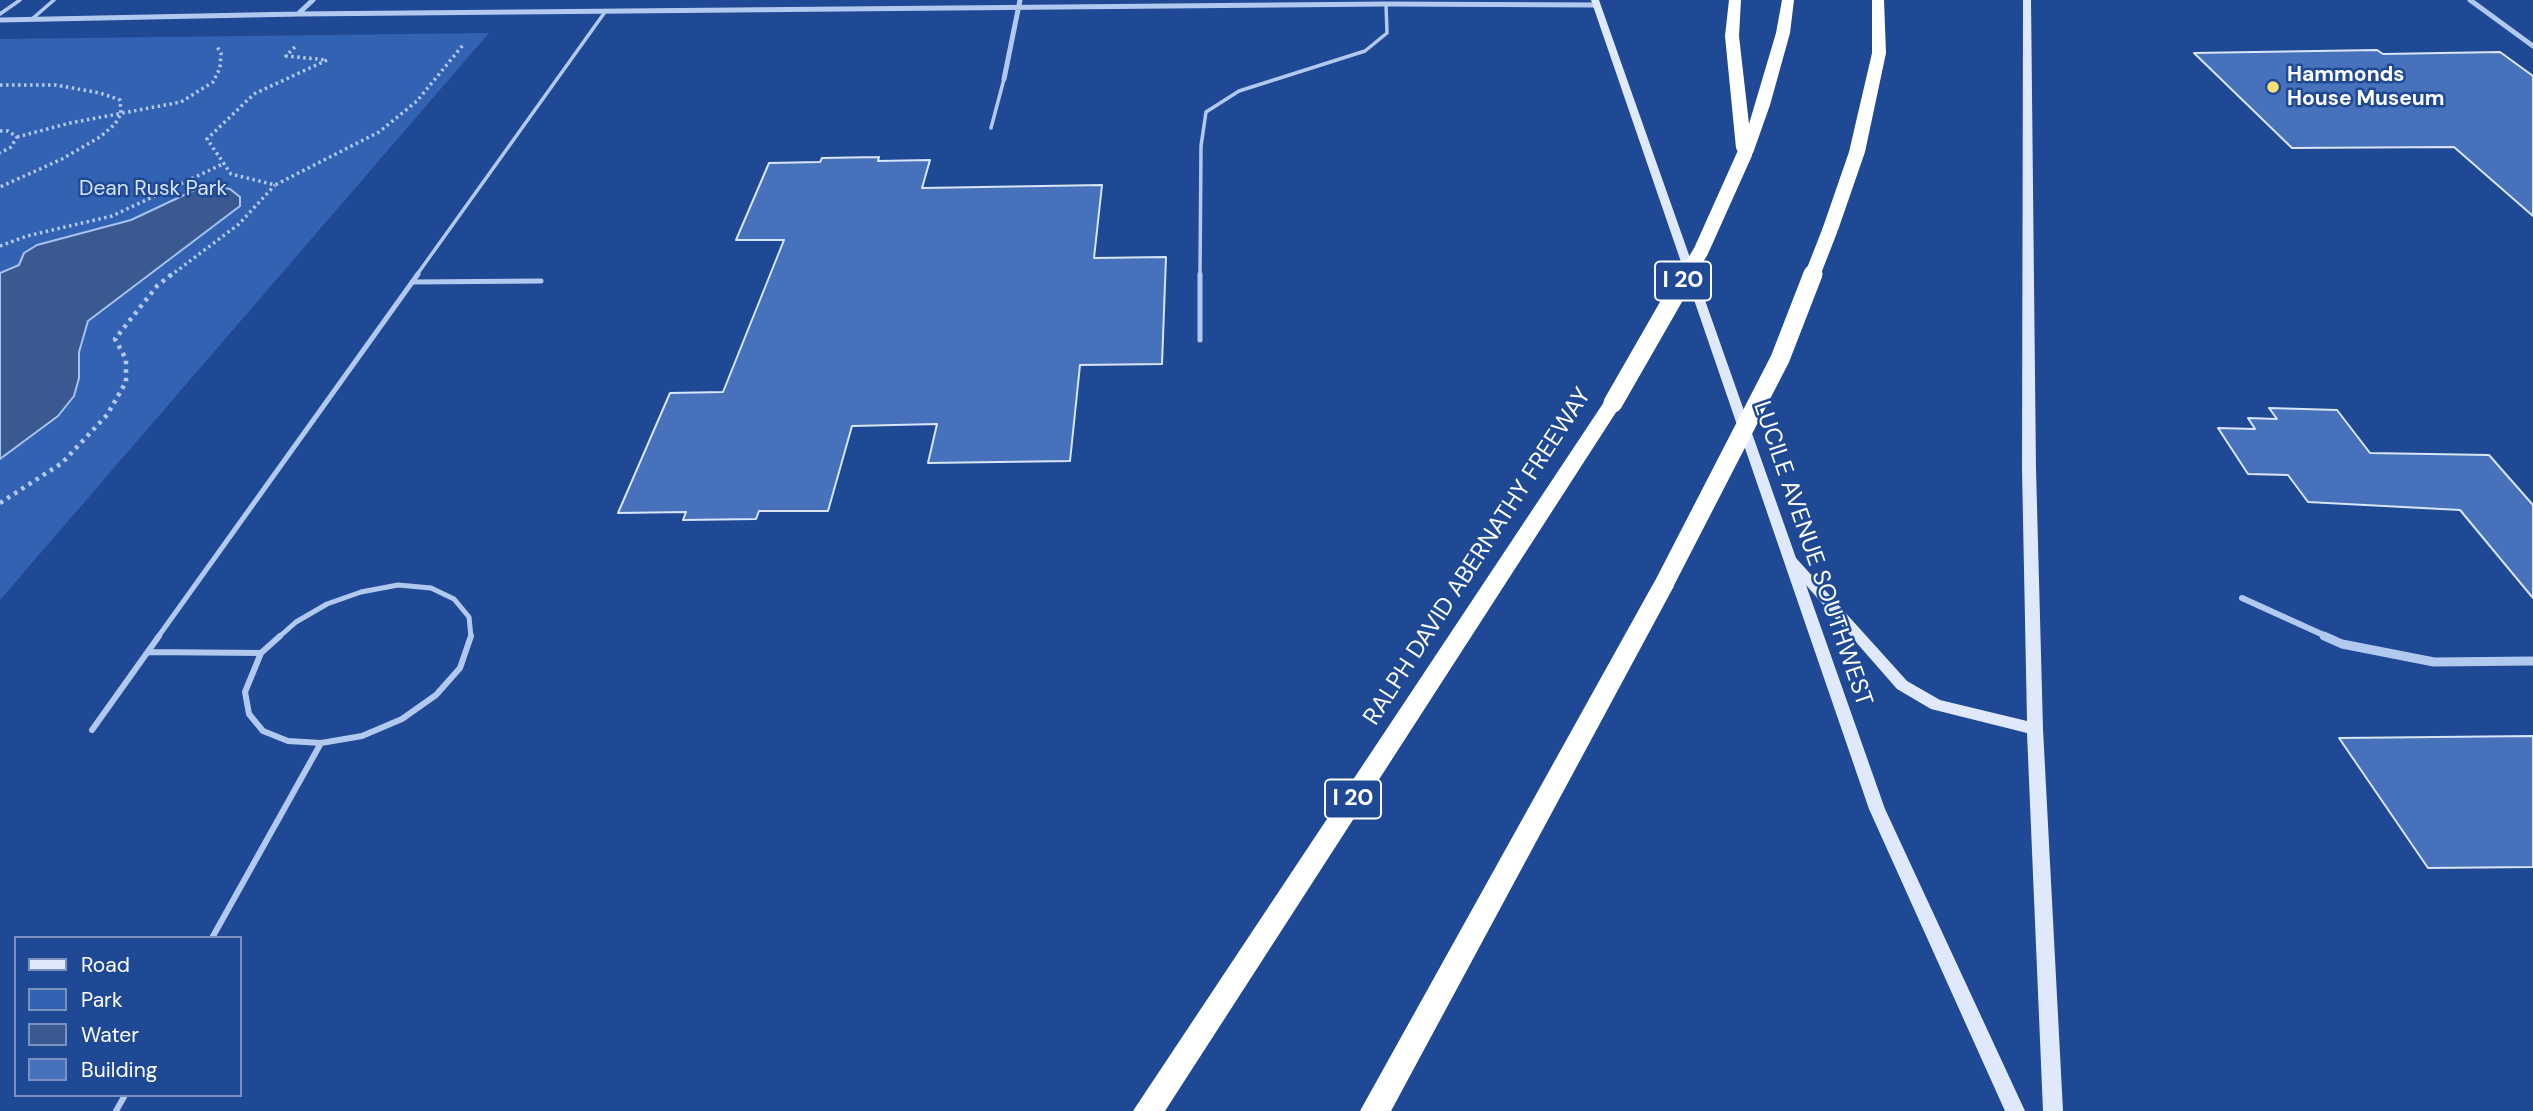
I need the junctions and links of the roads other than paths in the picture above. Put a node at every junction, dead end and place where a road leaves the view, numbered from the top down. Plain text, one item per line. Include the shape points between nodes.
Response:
1 (19, 0) edge
2 (54, 0) edge
3 (313, 0) edge
4 (1020, 0) edge
5 (1735, 0) edge
6 (1788, 0) edge
7 (1878, 0) edge
8 (2027, 0) edge
9 (2470, 0) edge
10 (1338, 2) edge
11 (1596, 2) edge
12 (1386, 4) junction
13 (1018, 9) junction
14 (605, 12) junction
15 (0, 14) edge
16 (299, 14) junction
17 (32, 19) junction
18 (0, 20) edge
19 (2533, 46) edge
20 (1004, 79) joint
21 (991, 128) dead end
22 (1745, 153) junction
23 (541, 281) dead end
24 (412, 282) junction
25 (1200, 340) dead end
26 (1789, 556) junction
27 (2242, 598) dead end
28 (148, 652) junction
29 (261, 653) junction
30 (2533, 661) edge
31 (2035, 729) junction
32 (92, 730) dead end
33 (320, 743) junction
34 (213, 936) edge
35 (1148, 1111) edge
36 (1375, 1111) edge
37 (2015, 1111) edge
38 (2053, 1111) edge

1 - 15 lane
2 - 17 lane
3 - 16 street
4 - 13 street
5 - 22 highway via 1732,36
6 - 22 highway, RALPH DAVID ABERNATHY FREEWAY / I 20 via 1763,105
7 - 36 highway, bridge via 1879,53 1857,152 1780,359 1663,586
8 - 31 street
9 - 19 street
10 - 12 street
10 - 13 street
11 - 12 street
11 - 26 street, LUCILE AVENUE SOUTHWEST
12 - 25 lane via 1387,33 1365,51 1239,91 1206,112 1200,146
13 - 14 street
13 - 20 street
14 - 16 street
14 - 24 lane
16 - 17 street
17 - 18 street
20 - 21 lane
22 - 35 highway, RALPH DAVID ABERNATHY FREEWAY / I 20, bridge via 1701,251 1613,403
23 - 24 lane
24 - 28 lane
26 - 31 street via 1902,685 1936,705
26 - 37 street, LUCILE AVENUE SOUTHWEST via 1877,808
27 - 30 street via 2343,644 2434,662
28 - 29 lane
28 - 32 lane
29 - 33 lane via 245,692 249,714 263,731 288,741
29 - 33 lane via 296,622 327,604 398,585 431,588 454,599 469,617 471,641 460,668 436,695 402,719 362,736
31 - 38 street
33 - 34 lane

